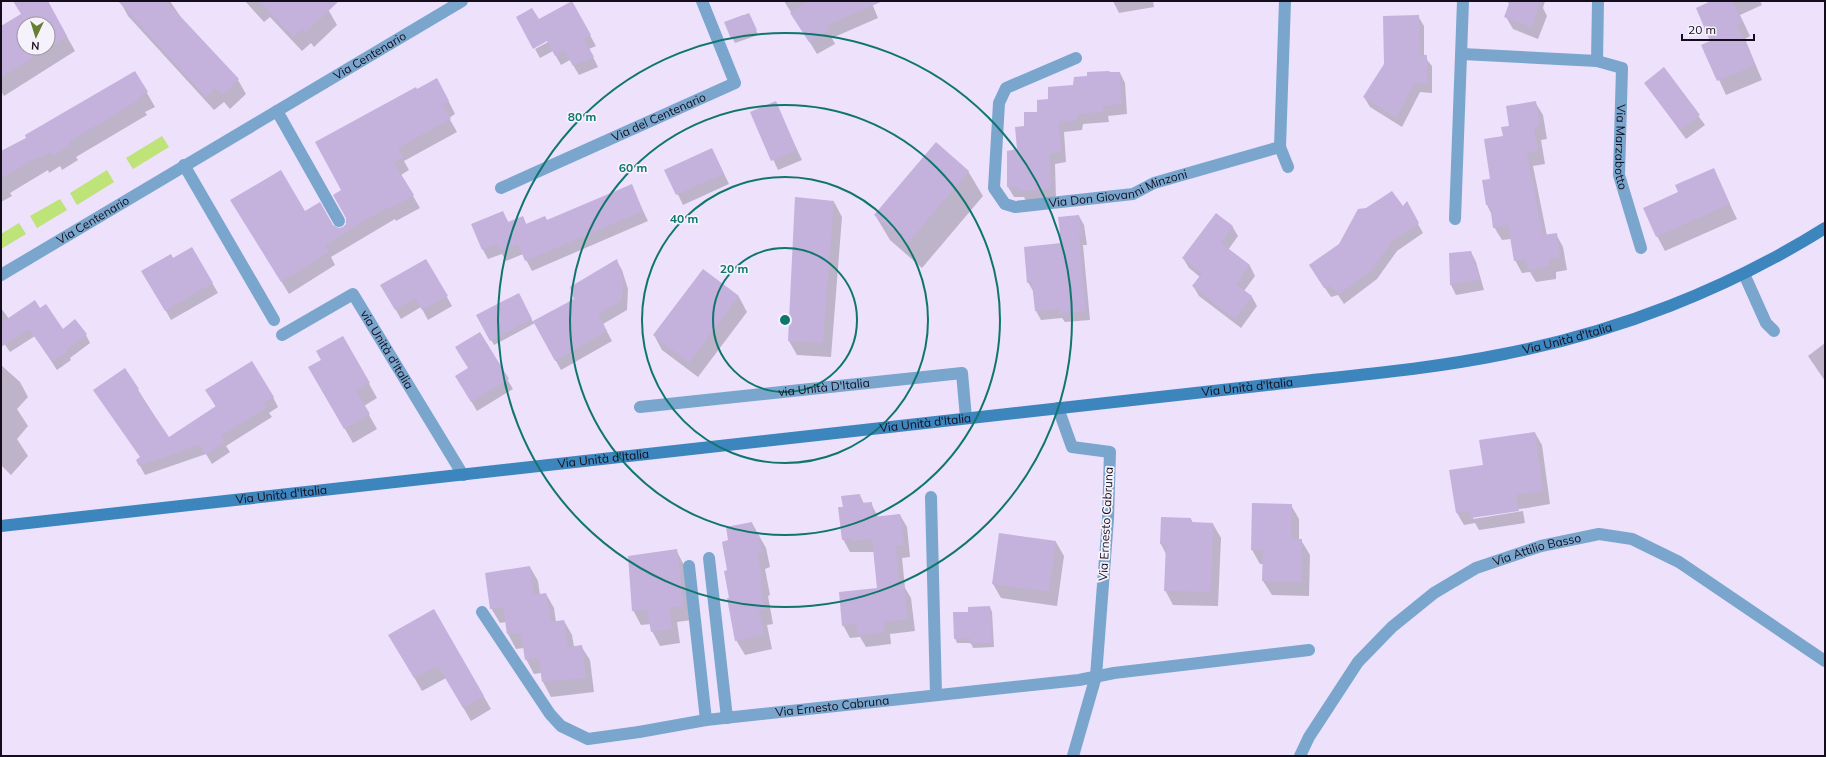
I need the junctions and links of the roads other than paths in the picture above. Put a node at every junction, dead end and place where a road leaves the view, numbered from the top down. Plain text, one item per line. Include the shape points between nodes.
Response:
1 (462, 1) edge
2 (702, 1) edge
3 (1285, 1) edge
4 (1463, 1) edge
5 (1598, 1) edge
6 (1462, 54) junction
7 (1076, 58) dead end
8 (1597, 61) junction
9 (277, 111) junction
10 (1280, 147) junction
11 (184, 165) junction
12 (1288, 167) dead end
13 (501, 188) dead end
14 (1455, 219) dead end
15 (339, 221) dead end
16 (1825, 228) edge
17 (1641, 248) dead end
18 (1744, 274) junction
19 (1, 275) edge
20 (274, 320) dead end
21 (1774, 331) dead end
22 (282, 336) dead end
23 (640, 407) dead end
24 (1058, 408) junction
25 (966, 418) junction
26 (463, 475) junction
27 (931, 496) dead end
28 (1, 526) edge
29 (709, 558) dead end
30 (689, 566) dead end
31 (482, 612) dead end
32 (1309, 650) dead end
33 (1825, 661) edge
34 (1096, 676) junction
35 (936, 694) junction
36 (728, 718) junction
37 (706, 720) junction
38 (1073, 756) edge
39 (1300, 756) edge

1 - 9 street, Via Centenario
2 - 13 street, Via del Centenario via 736,83
3 - 10 street
4 - 6 street
5 - 8 street
6 - 8 street, Via Marzabotto
6 - 14 street
7 - 10 street, Via Don Giovanni Minzoni via 1006,88 999,103 994,188 1005,204 1015,207 1133,194 1154,183
8 - 17 street, Via Marzabotto via 1622,68 1619,175
9 - 11 street, Via Centenario
9 - 15 street
10 - 12 street
11 - 19 street, Via Centenario
11 - 20 street
16 - 18 street, Via Unità d'Italia
18 - 21 street via 1764,318
18 - 24 street, Via Unità d'Italia via 1639,317 1504,354 1434,365
22 - 26 street, via Unità d'Italia via 353,294
23 - 25 street, via Unità D'Italia via 962,373
24 - 25 street, Via Unità d'Italia
24 - 34 street, Via Ernesto Cabruna via 1072,447 1110,452 1108,519
25 - 26 street, Via Unità d'Italia
26 - 28 street, Via Unità d'Italia
27 - 35 street
29 - 36 street
30 - 37 street
31 - 37 street, Via Ernesto Cabruna via 550,714 561,726 588,739
32 - 34 street, Via Ernesto Cabruna
33 - 39 street, Via Attilio Basso via 1679,562 1632,539 1599,534 1540,546 1476,568 1434,593 1392,626 1358,662 1309,737
34 - 35 street, Via Ernesto Cabruna via 1079,680
34 - 38 street, Via Ernesto Cabruna
35 - 36 street, Via Ernesto Cabruna
36 - 37 street, Via Ernesto Cabruna

